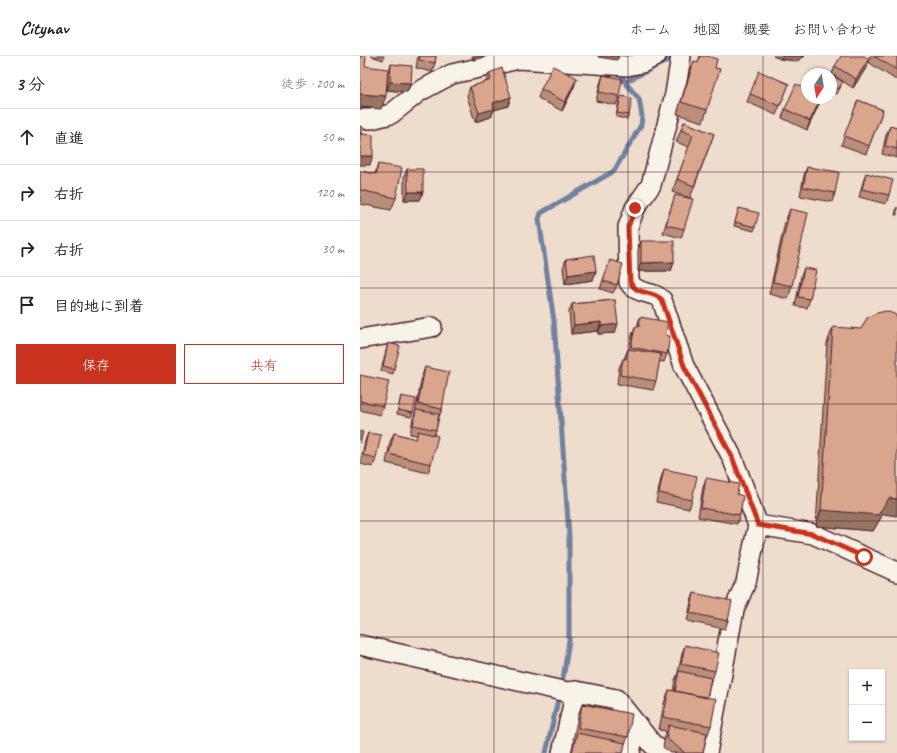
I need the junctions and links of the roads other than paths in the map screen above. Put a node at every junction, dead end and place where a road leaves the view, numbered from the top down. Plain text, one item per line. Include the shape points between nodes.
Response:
1 (656, 56) edge
2 (681, 56) edge
3 (360, 119) edge
4 (432, 327) dead end
5 (360, 339) edge
6 (758, 525) junction
7 (897, 572) edge
8 (360, 645) edge
9 (572, 691) junction
10 (638, 727) junction
11 (562, 753) edge
12 (630, 753) edge
13 (665, 753) edge
14 (707, 753) edge

1 - 3 street via 642,63 623,66 518,59 452,74 420,90 391,114
2 - 6 street via 675,94 651,185 635,208 628,227 630,282 640,292 658,296 662,300 684,366 732,457
4 - 5 street
6 - 7 street via 813,534
6 - 14 street via 746,582 734,610
8 - 9 street
9 - 10 street via 616,699
9 - 11 street
10 - 12 street
10 - 13 street

